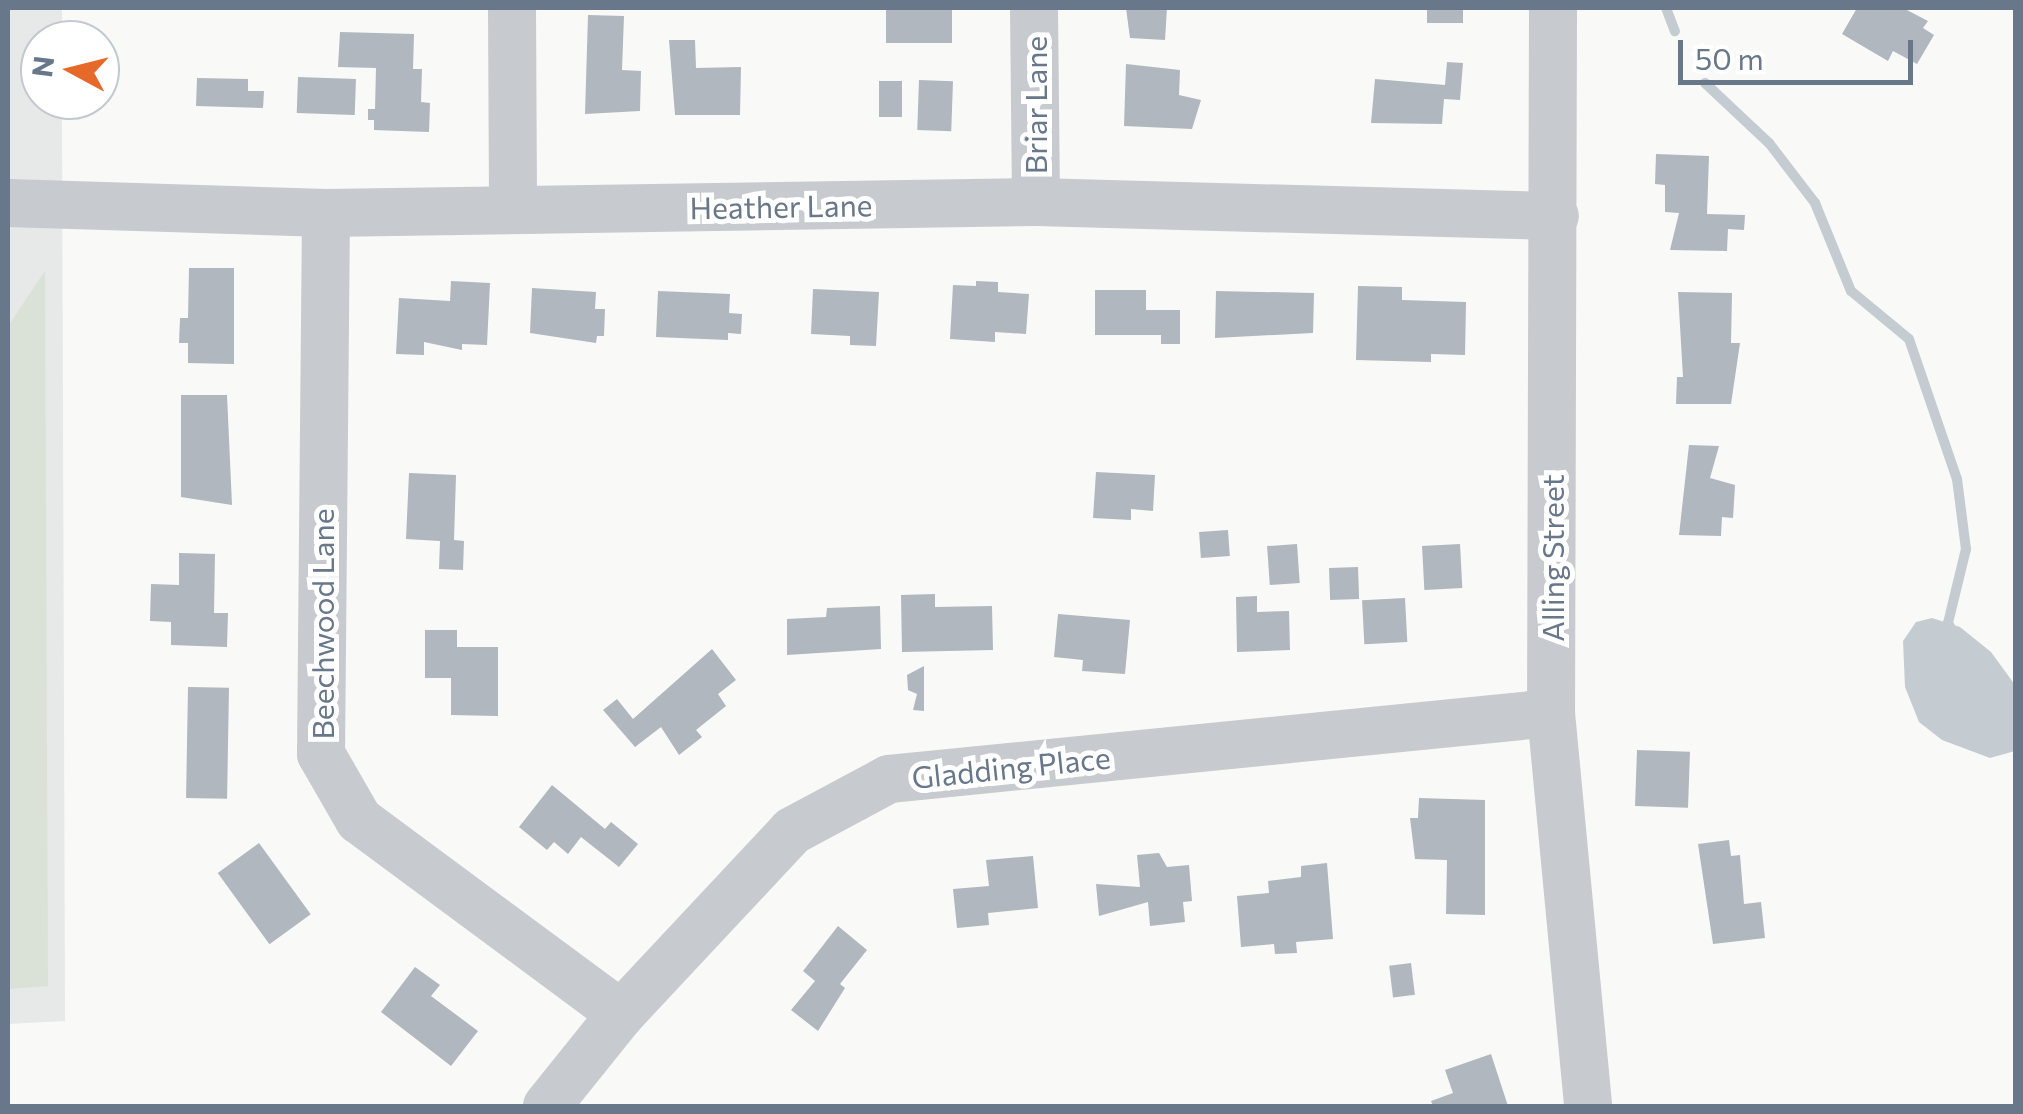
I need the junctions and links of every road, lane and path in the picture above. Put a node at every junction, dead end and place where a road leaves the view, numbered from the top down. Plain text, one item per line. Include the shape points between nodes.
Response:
1 (512, 8) edge
2 (1034, 8) edge
3 (1553, 8) edge
4 (1036, 202) junction
5 (8, 203) edge
6 (513, 209) junction
7 (326, 212) junction
8 (1554, 216) junction
9 (1551, 713) junction
10 (621, 1014) junction
11 (547, 1106) edge
12 (1588, 1106) edge

1 - 6 street
2 - 4 street, Briar Lane
3 - 8 street, Alling Street
4 - 6 street, Heather Lane
4 - 8 street, Heather Lane
5 - 7 street, Heather Lane
6 - 7 street, Heather Lane
7 - 10 street, Beechwood Lane via 321,754 358,820
8 - 9 street, Alling Street
9 - 10 street, Gladding Place via 889,779 792,831
9 - 12 street, Alling Street
10 - 11 street, Gladding Place

